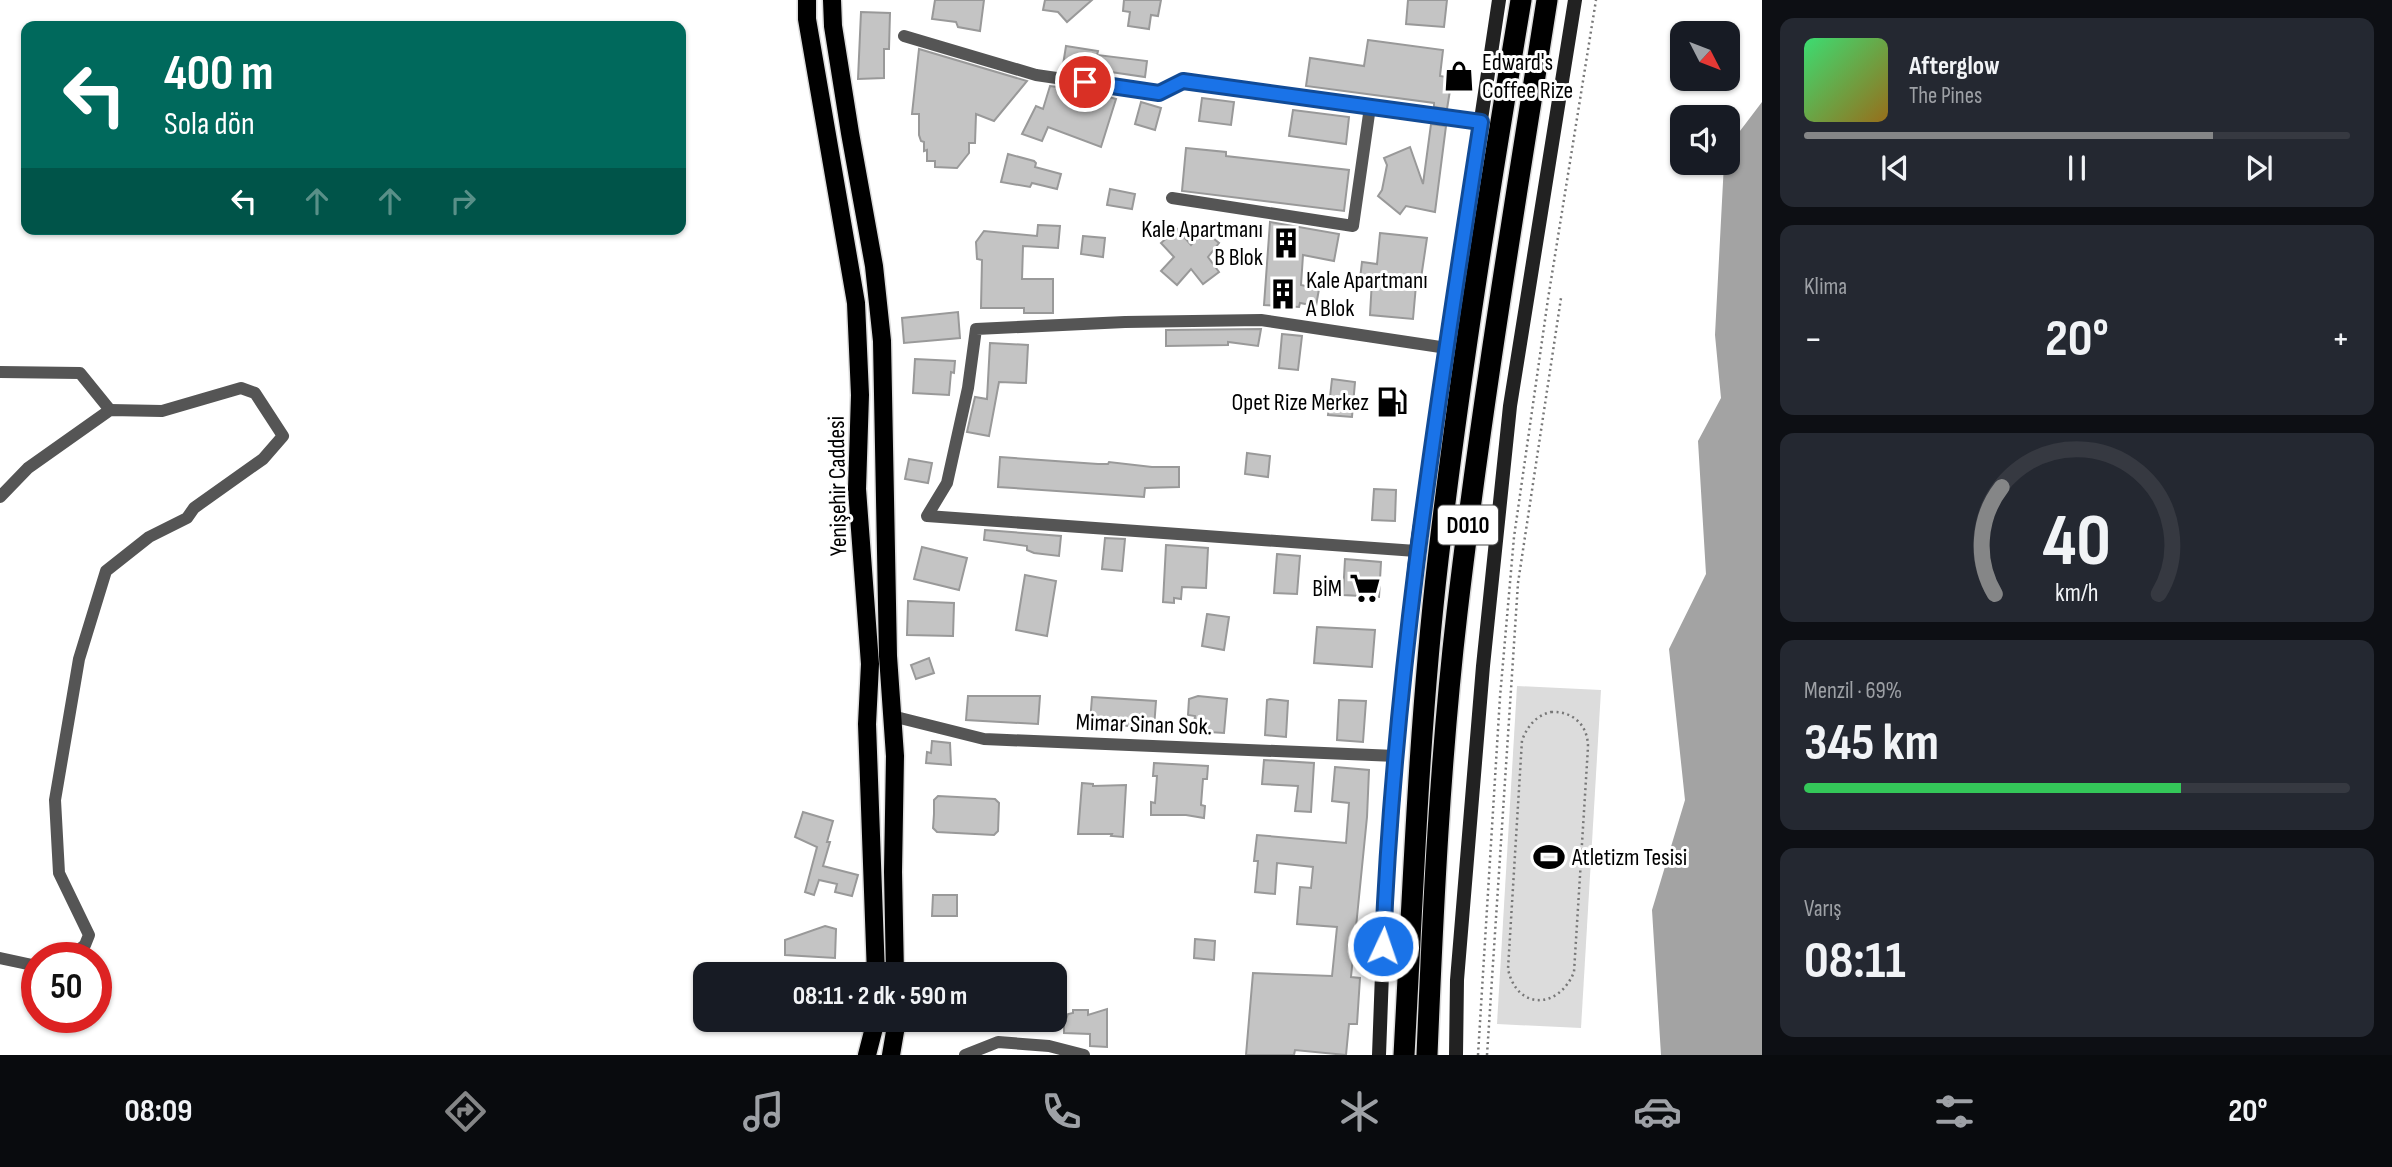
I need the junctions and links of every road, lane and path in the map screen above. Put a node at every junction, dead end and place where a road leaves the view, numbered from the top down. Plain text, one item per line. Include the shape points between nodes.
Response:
1 (807, 0) edge
2 (832, 0) edge
3 (1499, 0) edge
4 (1521, 0) edge
5 (1547, 0) edge
6 (1575, 0) edge
7 (1596, 0) edge
8 (904, 36) dead end
9 (1370, 107) junction
10 (1481, 122) junction
11 (1172, 198) dead end
12 (1561, 298) dead end
13 (1447, 348) junction
14 (0, 372) edge
15 (110, 410) junction
16 (0, 497) edge
17 (1416, 551) junction
18 (892, 716) junction
19 (1396, 756) junction
20 (86, 942) edge
21 (1577, 952) joint
22 (0, 958) edge
23 (21, 962) edge
24 (876, 962) edge
25 (895, 962) edge
26 (873, 1032) edge
27 (895, 1032) edge
28 (867, 1055) edge
29 (891, 1055) edge
30 (965, 1055) edge
31 (1084, 1055) edge
32 (1379, 1055) edge
33 (1404, 1055) edge
34 (1427, 1055) edge
35 (1456, 1055) edge
36 (1478, 1055) edge
37 (1488, 1055) edge

1 - 24 main road, Yenişehir Caddesi via 856,303 860,395 857,489 870,664 867,737
2 - 18 main road, Yenişehir Caddesi via 882,341
3 - 10 main road
4 - 33 highway via 1438,561
5 - 34 highway, D010 via 1497,317 1457,615 1433,912
6 - 35 main road via 1510,406 1483,666 1457,980
7 - 36 path via 1514,537
8 - 9 street via 1037,75 1159,93 1183,81
9 - 10 street
9 - 11 street via 1353,226
10 - 13 main road
12 - 37 path via 1518,583
13 - 17 main road
13 - 17 street via 1261,320 976,329 947,483 927,516
14 - 15 street via 80,373
15 - 16 street via 28,468
15 - 20 street via 162,411 241,388 255,393 283,436 263,460 194,508 187,518 149,537 106,572 79,659 55,800 59,873 89,935
17 - 19 main road
18 - 19 street, Mimar Sinan Sok. via 984,739
18 - 25 main road, Yenişehir Caddesi
19 - 32 main road
21 - 21 path via 1588,735 1577,720 1551,712 1533,721 1522,740 1508,969 1511,982 1530,1000 1556,997 1568,986
22 - 23 street
26 - 28 main road
27 - 29 main road
30 - 31 street via 998,1042 1049,1046

